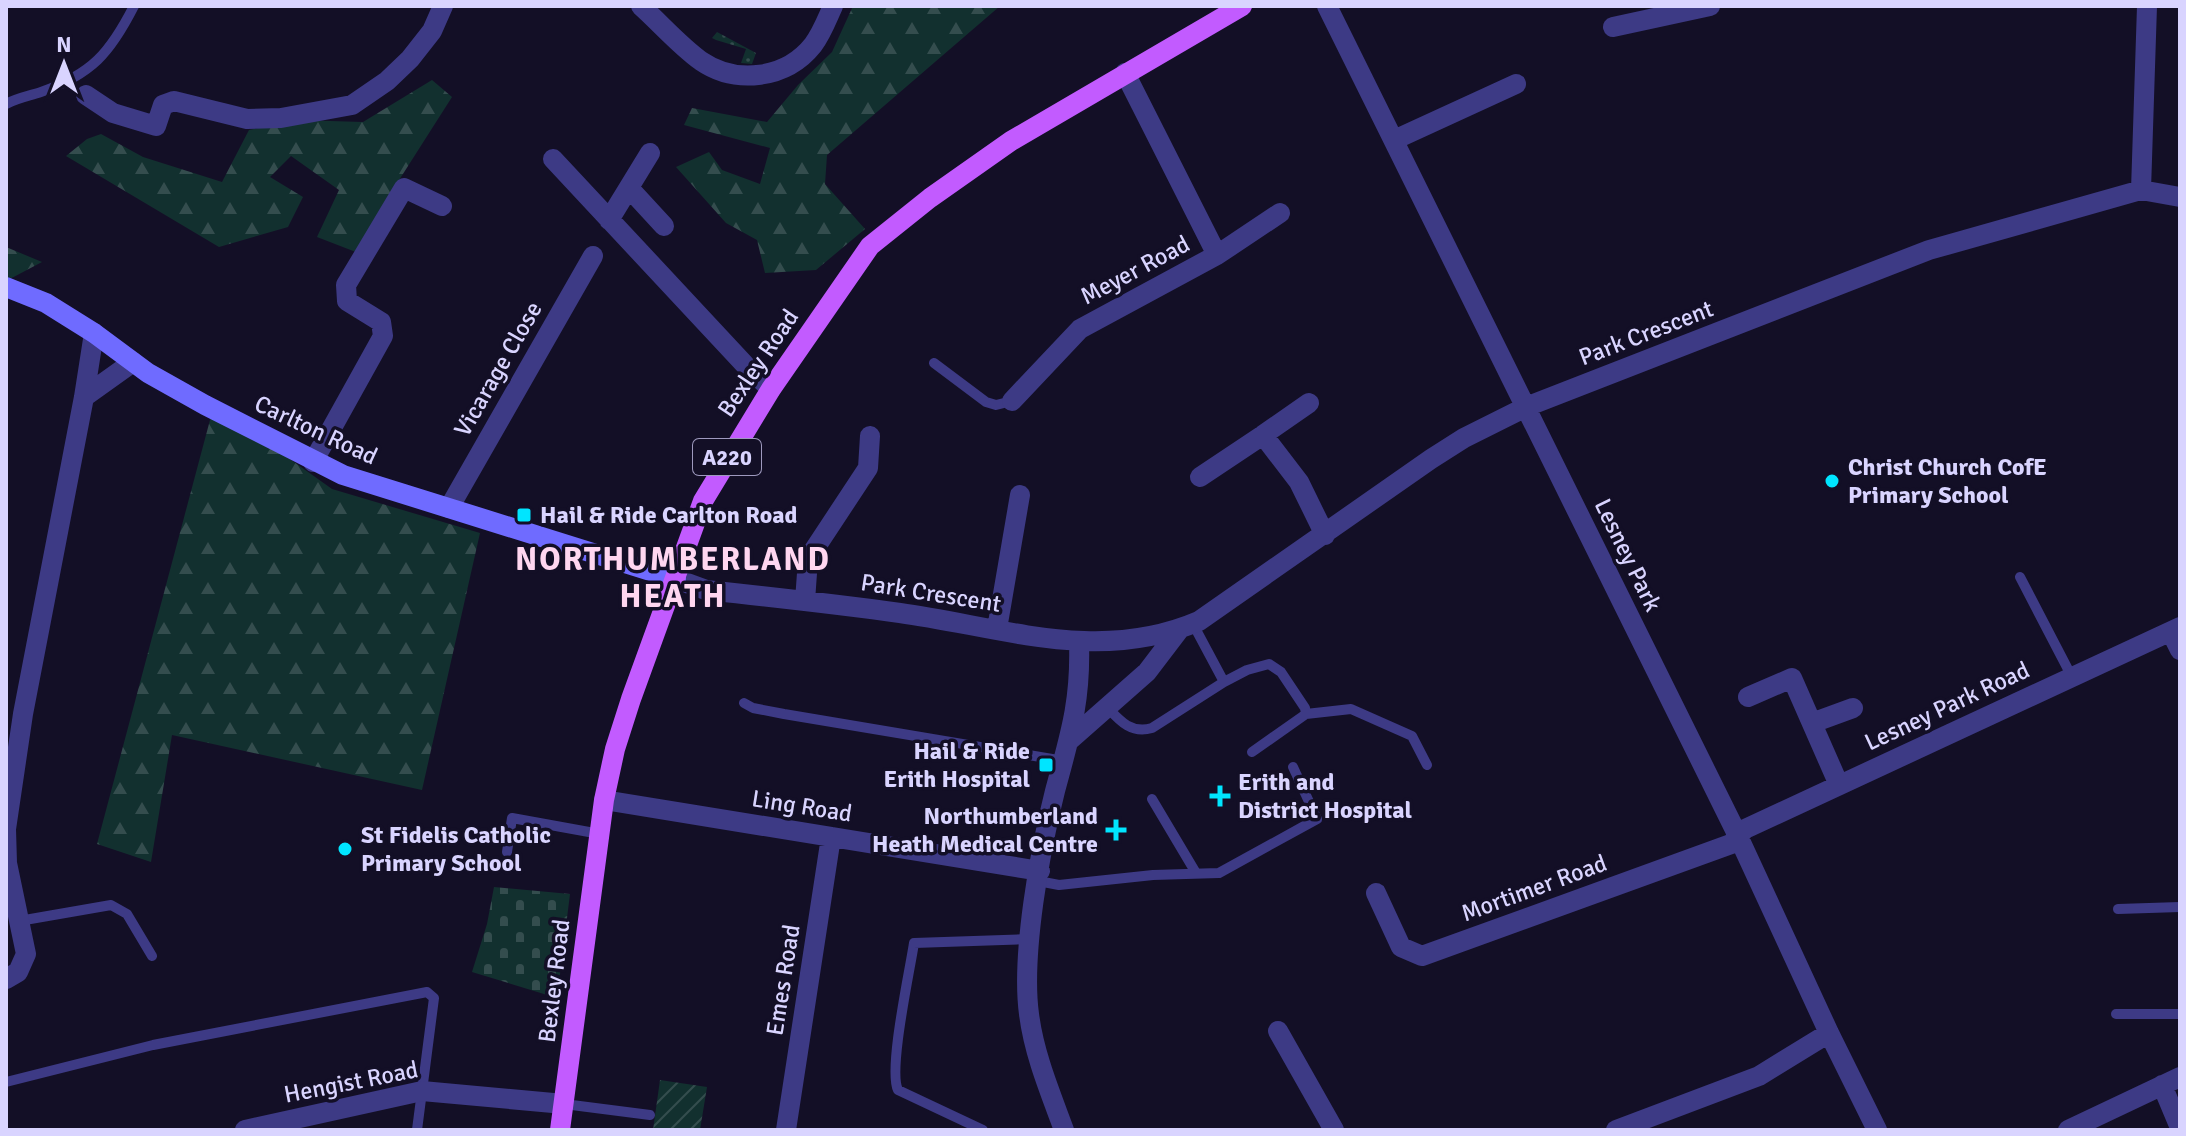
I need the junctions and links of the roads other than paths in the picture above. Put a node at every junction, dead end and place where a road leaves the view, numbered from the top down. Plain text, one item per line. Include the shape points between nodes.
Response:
1 (134, 6) edge
2 (443, 6) edge
3 (641, 6) edge
4 (833, 6) edge
5 (1242, 6) edge
6 (1327, 6) edge
7 (1710, 6) edge
8 (2147, 6) edge
9 (1613, 27) dead end
10 (1125, 73) junction
11 (1516, 84) dead end
12 (86, 95) dead end
13 (6, 104) edge
14 (1394, 140) junction
15 (650, 153) dead end
16 (553, 159) dead end
17 (629, 188) junction
18 (2141, 190) junction
19 (2180, 197) edge
20 (442, 206) dead end
21 (1280, 213) dead end
22 (609, 220) junction
23 (664, 226) dead end
24 (1217, 255) junction
25 (593, 256) dead end
26 (6, 287) edge
27 (94, 333) junction
28 (133, 362) junction
29 (934, 363) dead end
30 (771, 389) junction
31 (84, 397) junction
32 (1012, 401) joint
33 (1309, 403) dead end
34 (1526, 407) junction
35 (1263, 435) junction
36 (870, 436) dead end
37 (313, 462) junction
38 (1200, 477) dead end
39 (1020, 495) dead end
40 (449, 508) junction
41 (1325, 535) junction
42 (2020, 577) dead end
43 (676, 579) junction
44 (805, 601) junction
45 (1186, 627) junction
46 (997, 629) junction
47 (2177, 636) edge
48 (1079, 642) junction
49 (2072, 677) junction
50 (1224, 682) junction
51 (1748, 697) dead end
52 (744, 703) dead end
53 (1107, 707) junction
54 (1853, 708) dead end
55 (1306, 714) junction
56 (1812, 723) junction
57 (1071, 739) junction
58 (1252, 752) dead end
59 (1064, 761) junction
60 (1427, 765) dead end
61 (1293, 767) dead end
62 (1839, 785) junction
63 (1152, 799) dead end
64 (604, 800) junction
65 (600, 834) junction
66 (1738, 836) junction
67 (831, 837) junction
68 (507, 852) dead end
69 (1196, 873) junction
70 (1039, 876) junction
71 (1376, 893) dead end
72 (2180, 907) edge
73 (2118, 909) dead end
74 (19, 921) junction
75 (1030, 939) junction
76 (152, 956) dead end
77 (6, 979) edge
78 (2116, 1014) dead end
79 (2180, 1014) edge
80 (1278, 1031) dead end
81 (1829, 1033) junction
82 (2171, 1081) edge
83 (6, 1082) edge
84 (422, 1091) junction
85 (564, 1104) junction
86 (650, 1115) dead end
87 (2180, 1128) edge
88 (245, 1130) edge
89 (417, 1130) edge
90 (560, 1130) edge
91 (786, 1130) edge
92 (983, 1130) edge
93 (1064, 1130) edge
94 (1334, 1130) edge
95 (1616, 1130) edge
96 (1877, 1130) edge
97 (2068, 1130) edge

1 - 13 lane via 94,66
2 - 12 street via 410,59 352,105 247,119 174,101 163,105 156,126 113,113
3 - 4 street via 702,61 745,76 773,73 801,57
5 - 10 main road, Bexley Road / A220
6 - 14 street, Lesney Park
7 - 9 street
8 - 18 street
10 - 24 street, Meyer Road
10 - 30 main road, Bexley Road / A220 via 1011,141 870,246
11 - 14 street
14 - 34 street, Lesney Park
15 - 17 street
16 - 22 street
17 - 22 street
17 - 23 street
18 - 19 street, Park Crescent
18 - 34 street, Park Crescent via 1929,250
20 - 37 street via 404,188 346,285 347,301 381,322 383,336
21 - 24 street, Meyer Road
22 - 30 street
24 - 32 street, Meyer Road via 1080,329
25 - 40 street, Vicarage Close
26 - 27 street, Carlton Road via 46,303
27 - 28 street, Carlton Road
27 - 31 street
28 - 31 street
28 - 37 street, Carlton Road
29 - 32 lane via 986,402
30 - 43 main road, Bexley Road / A220 via 703,501
31 - 74 street via 19,713 6,829
33 - 35 street
34 - 41 street, Park Crescent via 1431,459
34 - 66 street, Lesney Park
35 - 38 street
35 - 41 street via 1299,482
36 - 44 street via 868,468 808,559
37 - 40 street, Carlton Road
39 - 46 street
40 - 43 street, Carlton Road
41 - 45 street, Park Crescent
42 - 49 lane
43 - 44 street, Park Crescent via 706,590
43 - 64 main road, Bexley Road / A220 via 631,699
44 - 46 street, Park Crescent
45 - 48 street, Park Crescent via 1147,639
45 - 50 lane via 1207,646
45 - 53 street, Park Crescent
46 - 48 street, Park Crescent
47 - 49 street, Lesney Park Road
48 - 57 street
49 - 62 street, Lesney Park Road
50 - 53 lane via 1143,731 1130,728
50 - 55 lane via 1269,664 1281,672
51 - 56 street via 1792,678
52 - 59 lane
53 - 57 street, Park Crescent
54 - 56 street
55 - 58 lane
55 - 60 lane via 1351,709 1412,736
56 - 62 street
57 - 59 street
59 - 70 street
61 - 69 lane via 1317,819 1219,873
62 - 66 street, Lesney Park Road
63 - 69 lane
64 - 65 main road, Bexley Road / A220
64 - 67 street, Ling Road
65 - 68 lane via 512,818
65 - 85 main road, Bexley Road / A220
66 - 71 street, Mortimer Road via 1731,844 1422,956 1401,947
66 - 81 street, Lesney Park
67 - 70 street, Ling Road
67 - 91 street, Emes Road
69 - 70 lane via 1059,885
70 - 75 street
72 - 73 lane
74 - 76 lane via 111,905 127,914
74 - 77 street via 26,954 18,972
75 - 92 lane via 914,943 895,1083 898,1090
75 - 93 street via 1031,1025
78 - 79 lane
80 - 94 street
81 - 95 street via 1759,1076
81 - 96 street, Lesney Park
82 - 87 street
82 - 97 street
83 - 84 lane via 153,1045 427,992 434,998
84 - 85 street, Hengist Road
84 - 88 street, Hengist Road
84 - 89 lane
85 - 86 lane
85 - 90 main road, Bexley Road / A220

